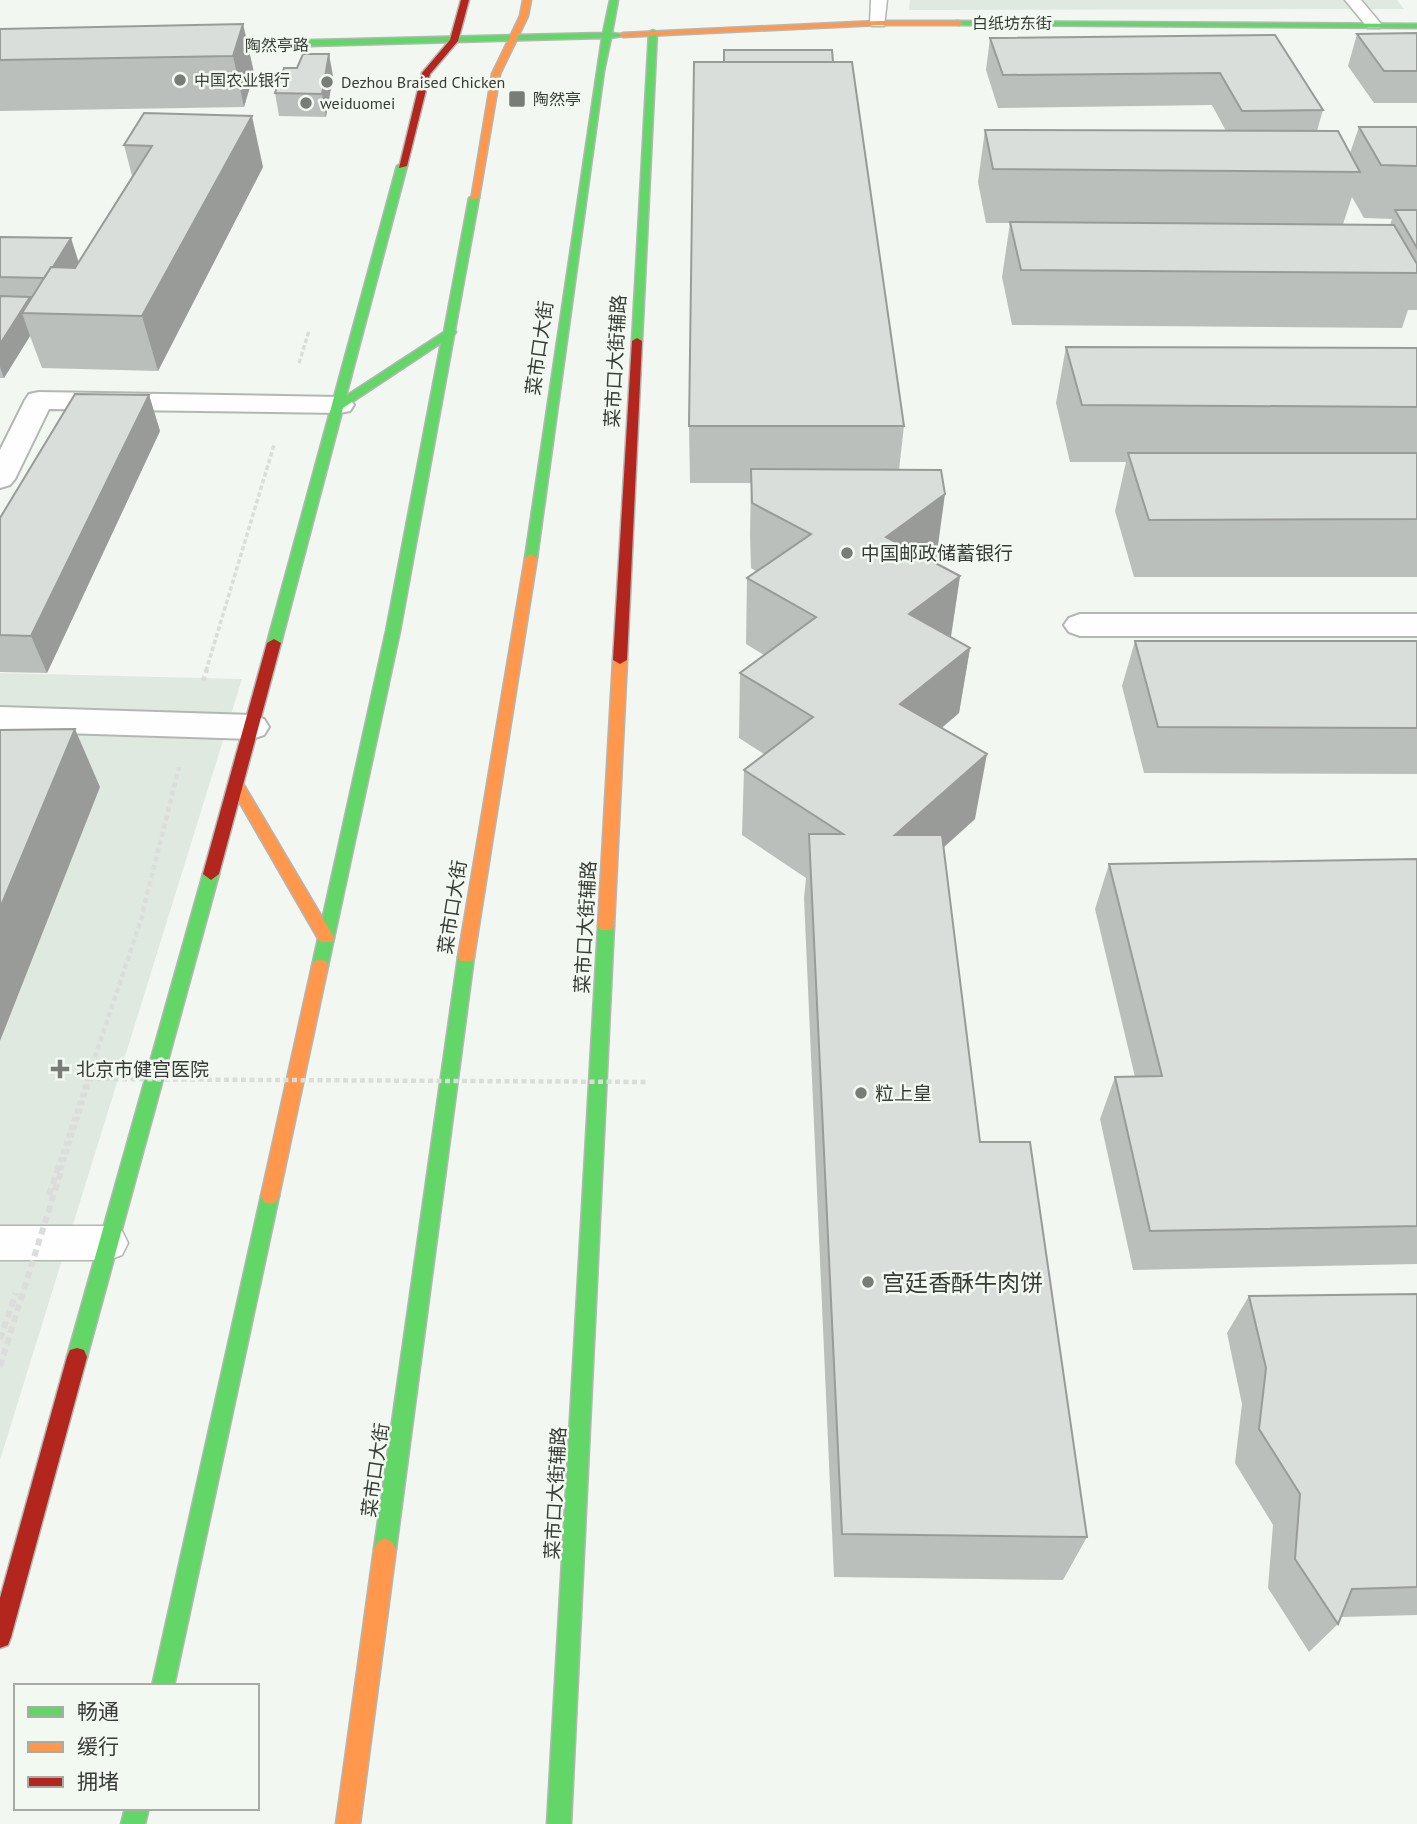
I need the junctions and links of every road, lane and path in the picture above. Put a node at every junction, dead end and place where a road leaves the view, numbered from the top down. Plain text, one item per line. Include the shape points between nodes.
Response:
1 (465, 0) edge
2 (527, 0) edge
3 (614, 0) edge
4 (879, 0) edge
5 (1353, 0) edge
6 (878, 23) junction
7 (1374, 25) junction
8 (1417, 26) edge
9 (653, 32) junction
10 (608, 34) junction
11 (512, 40) junction
12 (454, 41) junction
13 (182, 47) edge
14 (451, 332) junction
15 (340, 405) junction
16 (275, 440) dead end
17 (0, 479) edge
18 (1080, 625) dead end
19 (1417, 625) edge
20 (0, 719) edge
21 (190, 725) junction
22 (252, 727) junction
23 (236, 784) junction
24 (326, 938) junction
25 (90, 1079) junction
26 (649, 1082) dead end
27 (0, 1243) edge
28 (109, 1243) junction
29 (0, 1366) edge
30 (0, 1637) edge
31 (163, 1684) edge
32 (348, 1824) edge
33 (559, 1824) edge

1 - 12 street
2 - 11 street
3 - 10 street, 菜市口大街
4 - 6 lane
5 - 7 lane
6 - 7 street, 白纸坊东街
6 - 9 street, 白纸坊东街
7 - 8 street, 白纸坊东街
9 - 10 street, 白纸坊东街
9 - 33 street, 菜市口大街辅路
10 - 11 street, 白纸坊东街
10 - 32 street, 菜市口大街 via 536,526 468,932
11 - 12 street, 陶然亭路
11 - 14 street via 496,74
12 - 13 street, 陶然亭路
12 - 15 street via 426,73
14 - 15 street
14 - 24 street via 393,631
15 - 17 street via 39,400
15 - 22 street
16 - 21 path
18 - 19 street
20 - 21 street
21 - 22 street
21 - 25 path via 142,917
22 - 23 street
23 - 24 street
23 - 28 street
24 - 31 street
25 - 26 path, bridge
25 - 29 path, bridge
27 - 28 lane
28 - 30 street

